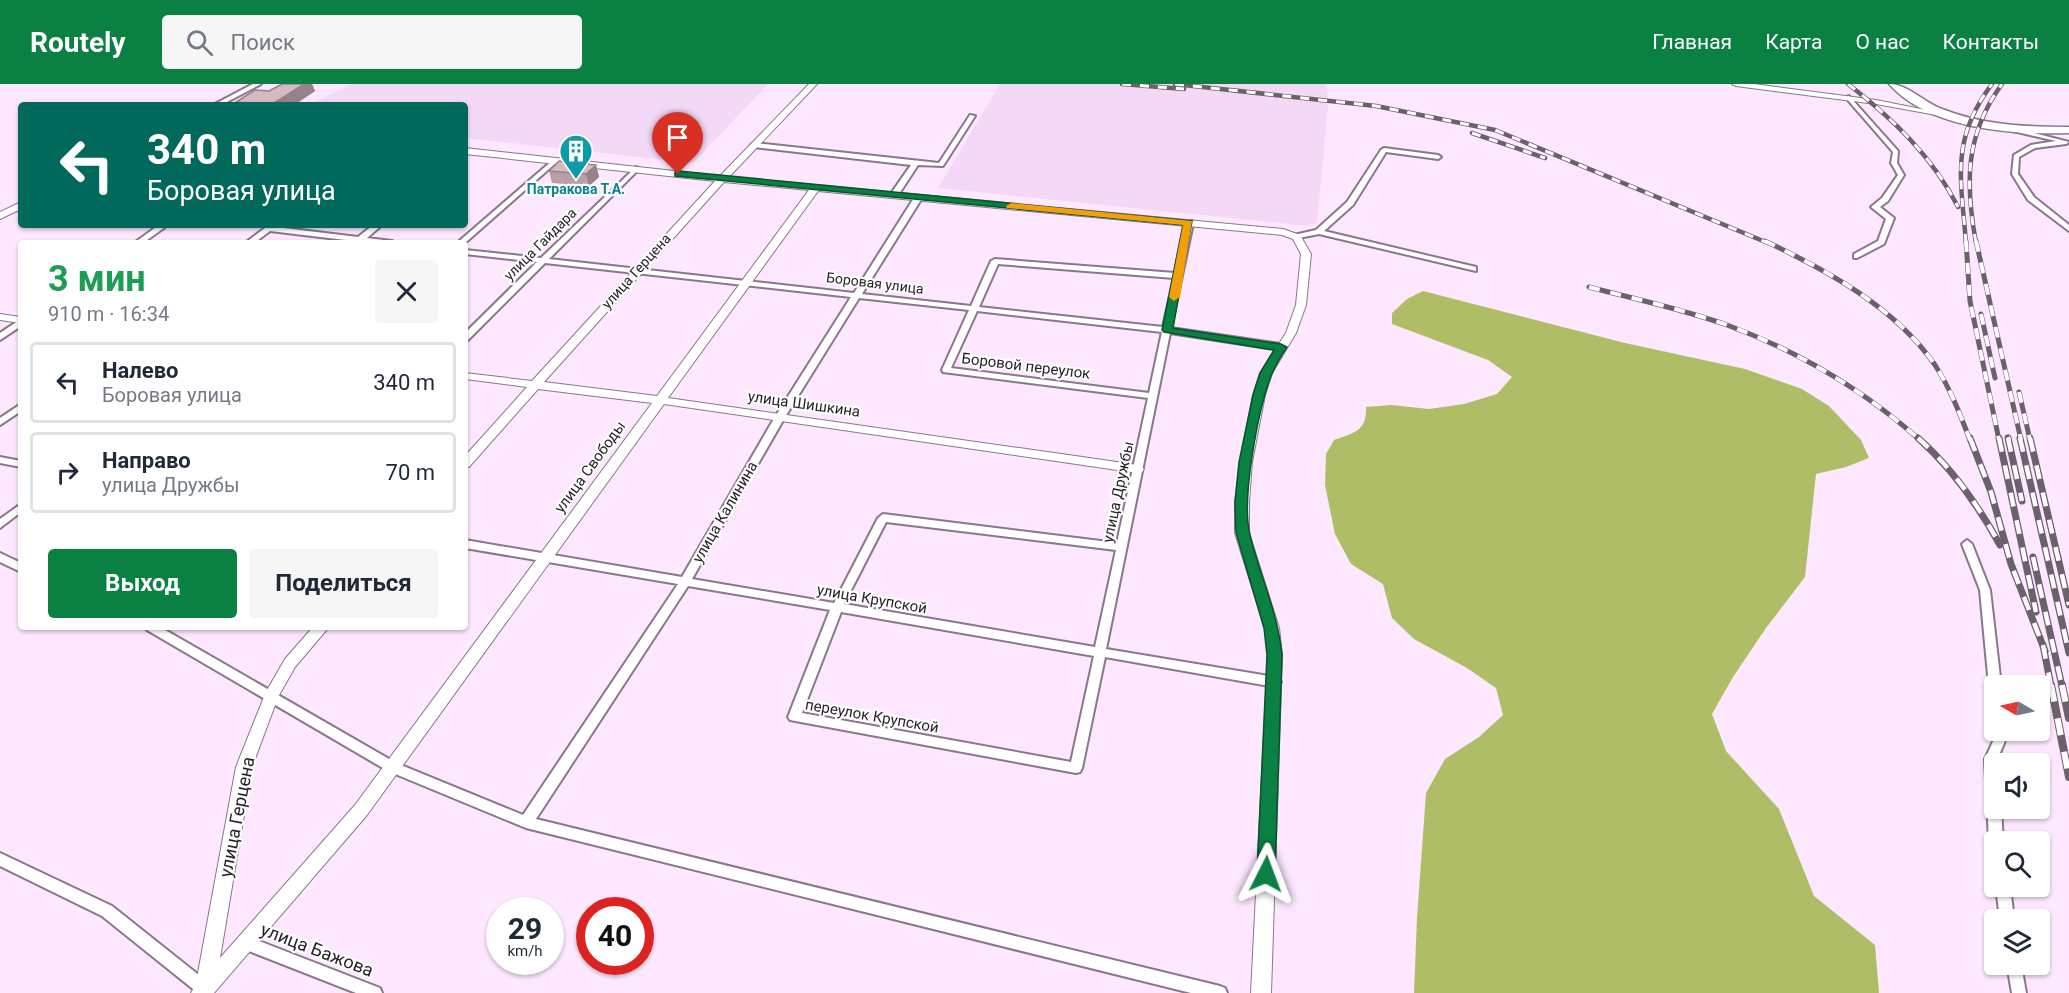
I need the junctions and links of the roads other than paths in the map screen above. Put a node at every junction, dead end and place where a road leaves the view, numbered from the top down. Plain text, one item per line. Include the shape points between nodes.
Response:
1 (258, 84) edge
2 (813, 84) edge
3 (1736, 84) edge
4 (1897, 86) edge
5 (1849, 98) junction
6 (222, 102) edge
7 (1876, 102) junction
8 (1948, 115) junction
9 (972, 116) dead end
10 (2012, 130) junction
11 (2069, 130) edge
12 (2068, 143) edge
13 (754, 145) junction
14 (468, 153) edge
15 (1438, 157) dead end
16 (555, 161) junction
17 (916, 163) junction
18 (636, 170) junction
19 (720, 179) junction
20 (815, 188) junction
21 (894, 195) junction
22 (918, 198) junction
23 (18, 207) edge
24 (0, 216) edge
25 (1189, 223) junction
26 (160, 228) edge
27 (271, 228) edge
28 (278, 228) edge
29 (374, 228) edge
30 (2069, 229) edge
31 (1318, 232) junction
32 (1297, 237) junction
33 (142, 240) edge
34 (253, 240) edge
35 (352, 240) edge
36 (359, 240) edge
37 (463, 240) edge
38 (468, 252) edge
39 (1857, 256) dead end
40 (545, 261) junction
41 (1473, 269) dead end
42 (635, 271) junction
43 (1179, 276) junction
44 (747, 281) junction
45 (857, 294) junction
46 (973, 308) junction
47 (0, 317) edge
48 (18, 320) edge
49 (18, 323) edge
50 (1167, 330) junction
51 (468, 335) edge
52 (0, 337) edge
53 (1281, 347) junction
54 (468, 376) edge
55 (535, 385) junction
56 (1154, 396) junction
57 (660, 400) junction
58 (18, 409) edge
59 (780, 417) junction
60 (0, 422) edge
61 (0, 460) edge
62 (468, 461) edge
63 (18, 463) edge
64 (1138, 469) junction
65 (18, 509) edge
66 (0, 524) edge
67 (1967, 544) dead end
68 (468, 545) edge
69 (1121, 547) junction
70 (0, 557) edge
71 (544, 559) junction
72 (18, 566) edge
73 (684, 583) junction
74 (837, 608) junction
75 (165, 630) edge
76 (319, 630) edge
77 (1099, 652) junction
78 (1994, 675) edge
79 (1275, 682) junction
80 (271, 696) junction
81 (1999, 741) edge
82 (392, 767) junction
83 (1076, 768) joint
84 (526, 822) junction
85 (1995, 831) edge
86 (0, 859) edge
87 (246, 943) junction
88 (2016, 975) edge
89 (203, 991) edge
90 (375, 993) edge
91 (1220, 993) edge
92 (1261, 993) edge
93 (2019, 993) edge

1 - 6 street
2 - 13 street, улица Герцена
3 - 5 street
4 - 7 street via 1905,100
4 - 8 main road via 1920,104
5 - 7 street
5 - 39 street via 1896,152 1894,164 1901,175 1875,207 1890,218 1881,242
7 - 8 street
8 - 10 main road
9 - 17 street via 941,165
10 - 11 main road
10 - 12 street
12 - 30 street via 2032,146 2016,156 2016,174 2031,198
13 - 17 street
13 - 19 street, улица Герцена
14 - 16 street
15 - 31 street via 1384,150 1350,203
16 - 18 street
16 - 37 street
17 - 21 street
18 - 19 street
18 - 40 street, улица Гайдара
19 - 20 street
19 - 42 street, улица Герцена
20 - 21 street
20 - 44 street, улица Свободы
21 - 22 street
22 - 25 street
22 - 45 street, улица Калинина
23 - 24 street
25 - 32 street via 1283,232
25 - 43 street, улица Дружбы
26 - 33 street
27 - 34 street
28 - 35 street
29 - 36 street
31 - 32 street
31 - 41 street
32 - 53 street via 1306,254 1302,305
38 - 40 street, Боровая улица
40 - 42 street, Боровая улица
40 - 51 street, улица Гайдара
42 - 44 street, Боровая улица
42 - 55 street, улица Герцена
43 - 46 street, Боровой переулок via 995,261
43 - 50 street, улица Дружбы
44 - 45 street, Боровая улица
44 - 57 street, улица Свободы
45 - 46 street, Боровая улица
45 - 59 street, улица Калинина
46 - 50 street, Боровая улица
46 - 56 street, Боровой переулок via 946,370
47 - 48 street
49 - 52 street
50 - 53 street, Боровая улица
50 - 56 street, улица Дружбы
53 - 79 street via 1259,395 1242,502 1242,533 1272,628
54 - 55 street, улица Шишкина
55 - 57 street, улица Шишкина
55 - 62 street, улица Герцена
56 - 64 street, улица Дружбы
57 - 59 street, улица Шишкина
57 - 71 street, улица Свободы
58 - 60 street
59 - 64 street, улица Шишкина
59 - 73 street, улица Калинина
61 - 63 street
64 - 69 street, улица Дружбы
65 - 66 street
67 - 78 street via 1985,590
68 - 71 street, улица Крупской
69 - 74 street, переулок Крупской via 883,518
69 - 77 street, улица Дружбы
70 - 72 street
71 - 73 street, улица Крупской
71 - 82 street, улица Свободы
73 - 74 street, улица Крупской
73 - 84 street, улица Калинина
74 - 77 street, улица Крупской
74 - 83 street, переулок Крупской via 794,717
75 - 80 street
76 - 80 street, улица Герцена via 290,663
77 - 79 street, улица Крупской
77 - 83 street, улица Дружбы
79 - 92 street
80 - 82 street
80 - 89 street, улица Герцена via 244,767
81 - 85 street via 1990,759
82 - 84 street
82 - 87 street, улица Свободы via 361,810
84 - 91 street
86 - 89 street via 107,911
87 - 89 street, улица Свободы
87 - 90 street, улица Бажова
88 - 93 street

